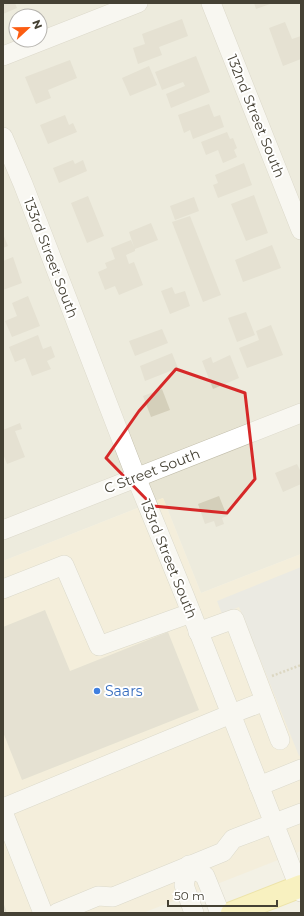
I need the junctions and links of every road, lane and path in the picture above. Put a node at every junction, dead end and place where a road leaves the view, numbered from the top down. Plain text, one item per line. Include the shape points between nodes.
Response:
1 (138, 3) edge
2 (211, 3) edge
3 (3, 56) edge
4 (3, 137) edge
5 (295, 197) edge
6 (301, 230) edge
7 (301, 413) edge
8 (136, 477) junction
9 (3, 530) edge
10 (3, 589) edge
11 (191, 613) junction
12 (198, 632) junction
13 (301, 665) edge
14 (268, 678) dead end
15 (265, 701) junction
16 (231, 714) junction
17 (280, 740) dead end
18 (301, 769) edge
19 (259, 786) junction
20 (3, 808) edge
21 (3, 812) edge
22 (301, 813) edge
23 (274, 824) junction
24 (8, 837) edge
25 (189, 865) junction
26 (300, 888) edge
27 (43, 913) edge
28 (57, 913) edge
29 (194, 913) edge
30 (220, 913) edge
31 (232, 913) edge

1 - 3 street
2 - 5 street, 132nd Street South
4 - 8 street, 133rd Street South
5 - 6 street, 132nd Street South
7 - 8 street, C Street South
8 - 9 street, C Street South
8 - 11 street, 133rd Street South
10 - 11 street via 64,564 99,646
11 - 12 street, 133rd Street South
12 - 15 street via 234,619
12 - 16 street, 133rd Street South
13 - 14 path
15 - 16 street
15 - 17 street
16 - 19 street, 133rd Street South
16 - 20 street
18 - 19 street
19 - 23 street, 133rd Street South
21 - 24 street
22 - 23 street
23 - 25 street via 233,839 223,852
23 - 26 street, 133rd Street South
24 - 27 street
25 - 28 street via 113,897 98,896
25 - 29 street via 184,885
25 - 30 street via 205,876
26 - 31 main road

